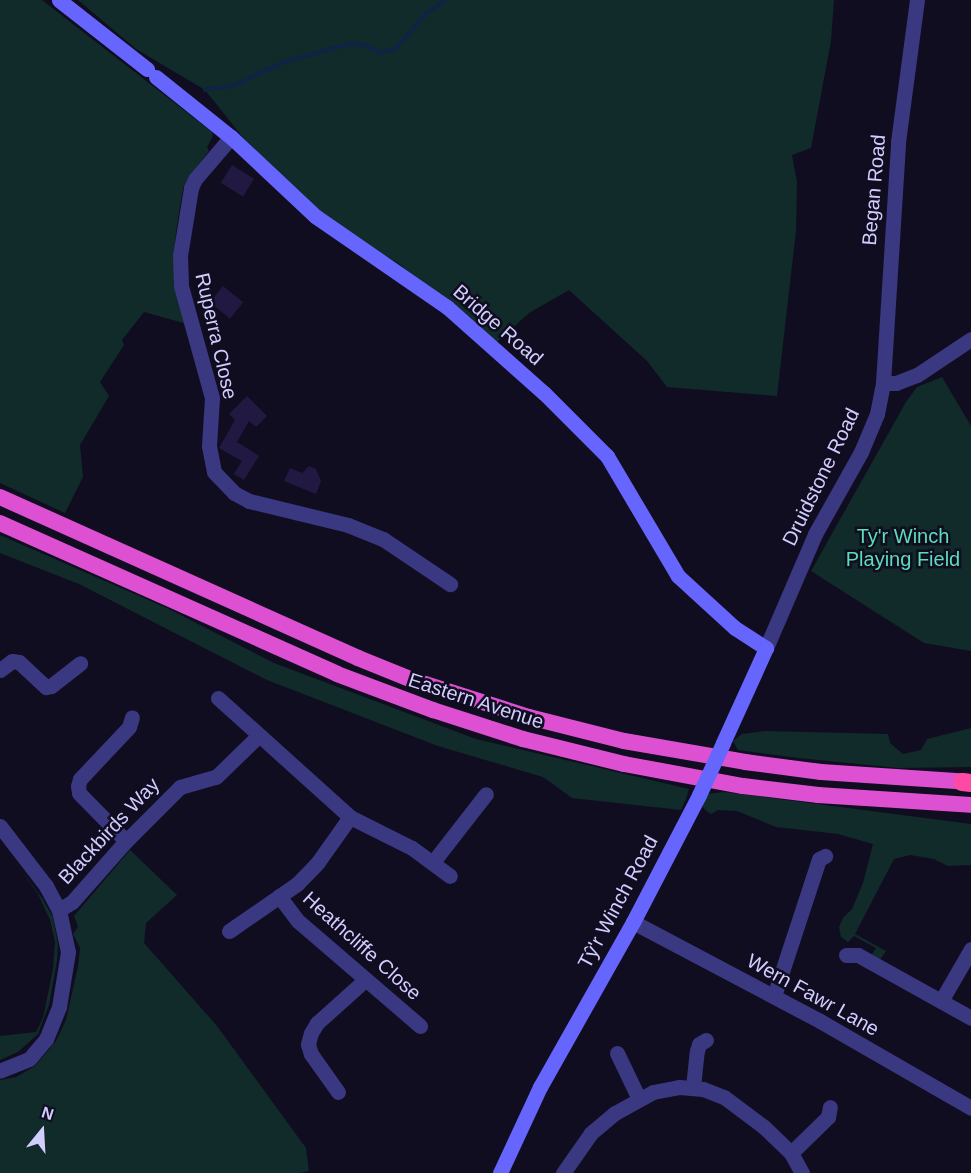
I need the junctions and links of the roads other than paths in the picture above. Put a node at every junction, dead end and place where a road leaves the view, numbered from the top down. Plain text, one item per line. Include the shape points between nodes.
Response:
1 (59, 0) edge
2 (917, 0) edge
3 (231, 137) junction
4 (971, 339) edge
5 (883, 383) junction
6 (0, 497) edge
7 (0, 523) edge
8 (450, 584) dead end
9 (766, 648) junction
10 (80, 663) dead end
11 (0, 670) edge
12 (218, 698) dead end
13 (132, 717) dead end
14 (258, 736) junction
15 (968, 782) edge
16 (486, 794) dead end
17 (971, 805) edge
18 (350, 816) junction
19 (0, 826) edge
20 (126, 841) junction
21 (825, 856) dead end
22 (433, 862) junction
23 (450, 876) dead end
24 (279, 896) junction
25 (59, 910) junction
26 (633, 922) junction
27 (229, 931) dead end
28 (971, 949) edge
29 (846, 955) dead end
30 (365, 980) junction
31 (774, 996) junction
32 (942, 1002) junction
33 (971, 1018) edge
34 (420, 1026) dead end
35 (706, 1040) dead end
36 (617, 1053) dead end
37 (0, 1071) edge
38 (693, 1087) junction
39 (338, 1092) dead end
40 (639, 1098) junction
41 (830, 1107) dead end
42 (971, 1108) edge
43 (791, 1153) junction
44 (500, 1173) edge
45 (563, 1173) edge
46 (802, 1173) edge

1 - 3 main road, Bridge Road
2 - 5 street, Began Road via 898,142
3 - 8 street, Ruperra Close via 191,188 180,256 182,286 212,398 209,446 214,472 234,493 249,501 348,525 383,539
3 - 9 main road, Bridge Road via 315,216 447,307 580,426 618,472 678,576 735,628
4 - 5 street via 917,375
5 - 9 street, Druidstone Road via 877,414 865,443 815,534
6 - 15 highway, Eastern Avenue via 358,658 529,717 635,743 745,762 821,772
7 - 17 highway, Eastern Avenue via 337,674 492,730 624,764 719,782 818,795
9 - 26 main road, Tŷ'r Winch Road, bridge via 699,795
10 - 11 street via 46,687 19,662 12,661
12 - 14 street
13 - 20 street via 129,727 80,779 78,786 79,793
14 - 18 street
14 - 20 street, Blackbirds Way via 216,777 180,788
16 - 22 street
18 - 22 street
18 - 24 street via 307,875
19 - 25 street via 46,886
20 - 25 street, Blackbirds Way via 72,902
21 - 31 street via 819,859
22 - 23 street
24 - 27 street
24 - 30 street, Heathcliffe Close via 298,921
25 - 37 street via 68,952 53,1025 29,1059
26 - 31 street, Wern Fawr Lane
26 - 44 main road, Tŷ'r Winch Road via 540,1087
28 - 32 street
29 - 32 street via 858,955
30 - 34 street, Heathcliffe Close
30 - 39 street via 317,1023 308,1044 310,1054
31 - 42 street, Wern Fawr Lane
32 - 33 street
35 - 38 street via 699,1044
36 - 40 street
38 - 40 street via 665,1089
38 - 43 street via 724,1097
40 - 45 street via 591,1133
41 - 43 street via 828,1117
43 - 46 street

